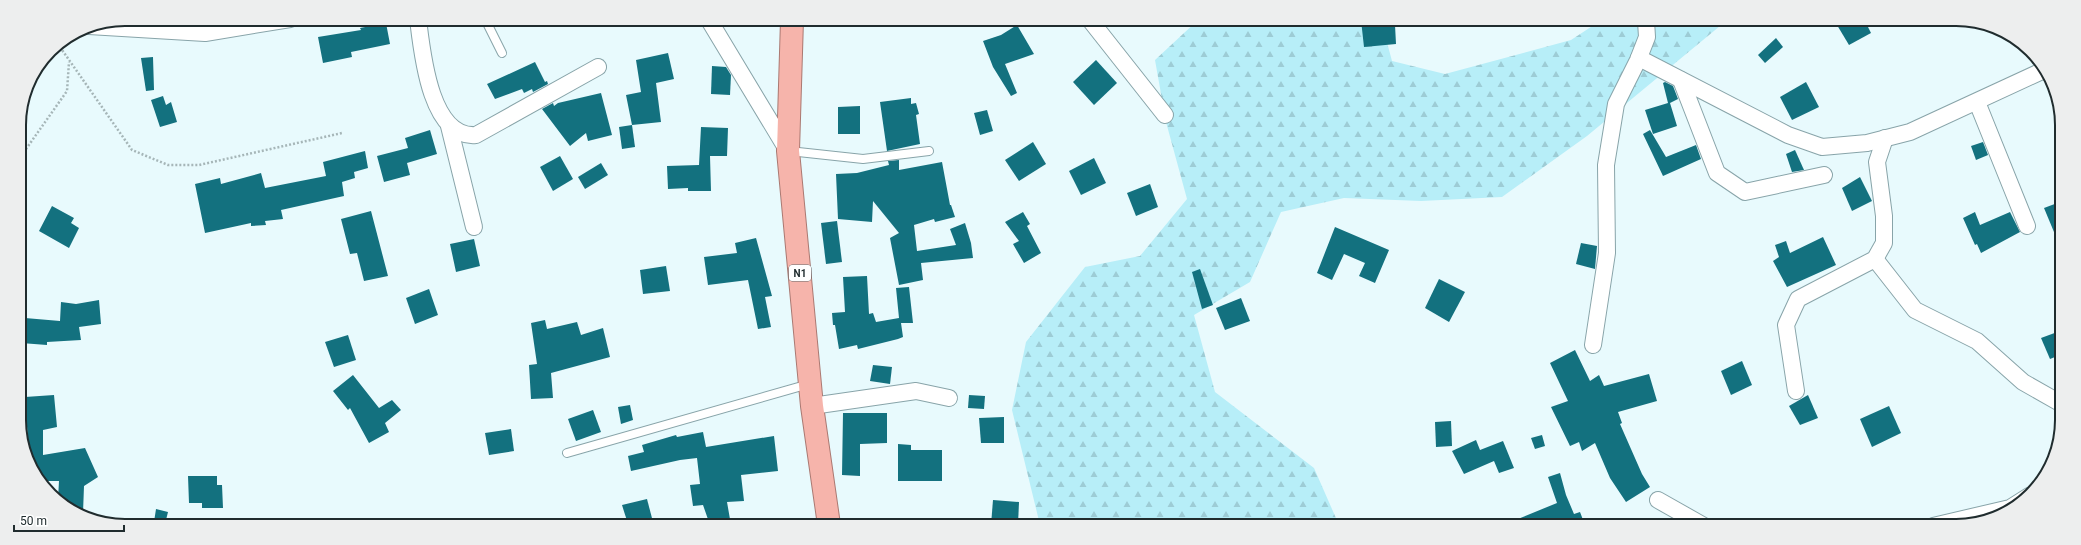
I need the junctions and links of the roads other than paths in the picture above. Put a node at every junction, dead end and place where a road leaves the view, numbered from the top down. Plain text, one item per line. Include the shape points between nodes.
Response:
1 (248, 26) edge
2 (419, 26) edge
3 (488, 26) edge
4 (713, 26) edge
5 (792, 26) edge
6 (1095, 26) edge
7 (1646, 26) edge
8 (110, 27) edge
9 (502, 53) dead end
10 (1639, 58) junction
11 (598, 68) dead end
12 (2039, 72) edge
13 (1680, 80) junction
14 (1977, 102) junction
15 (1165, 115) dead end
16 (449, 126) junction
17 (1885, 138) junction
18 (788, 151) junction
19 (929, 151) dead end
20 (1824, 175) dead end
21 (474, 226) dead end
22 (2027, 226) dead end
23 (1875, 259) junction
24 (1593, 345) dead end
25 (811, 383) junction
26 (1796, 391) dead end
27 (949, 398) dead end
28 (2055, 400) edge
29 (812, 406) junction
30 (567, 453) dead end
31 (1658, 500) dead end
32 (1990, 513) edge
33 (828, 519) edge
34 (1692, 519) edge
35 (1963, 519) edge

1 - 8 street via 205,33
2 - 16 street via 424,71 434,98
3 - 9 lane
4 - 18 street
5 - 18 highway, N1
6 - 15 street
7 - 10 street via 1647,37
10 - 13 street
10 - 24 street via 1616,104 1606,165 1607,253
11 - 16 street via 476,135 466,136
12 - 14 street
13 - 17 street via 1788,135 1822,147 1867,143
13 - 20 street via 1717,173 1745,192
14 - 17 street via 1910,132
14 - 22 street
16 - 21 street
17 - 23 street via 1876,162 1884,216 1884,243
18 - 19 lane via 864,159
18 - 25 highway, N1
23 - 26 street via 1798,299 1786,325
23 - 28 street via 1915,310 1977,341 2023,382
25 - 29 highway, N1
25 - 30 lane
27 - 29 street via 916,391
29 - 33 highway, N1
31 - 34 street
32 - 35 street

